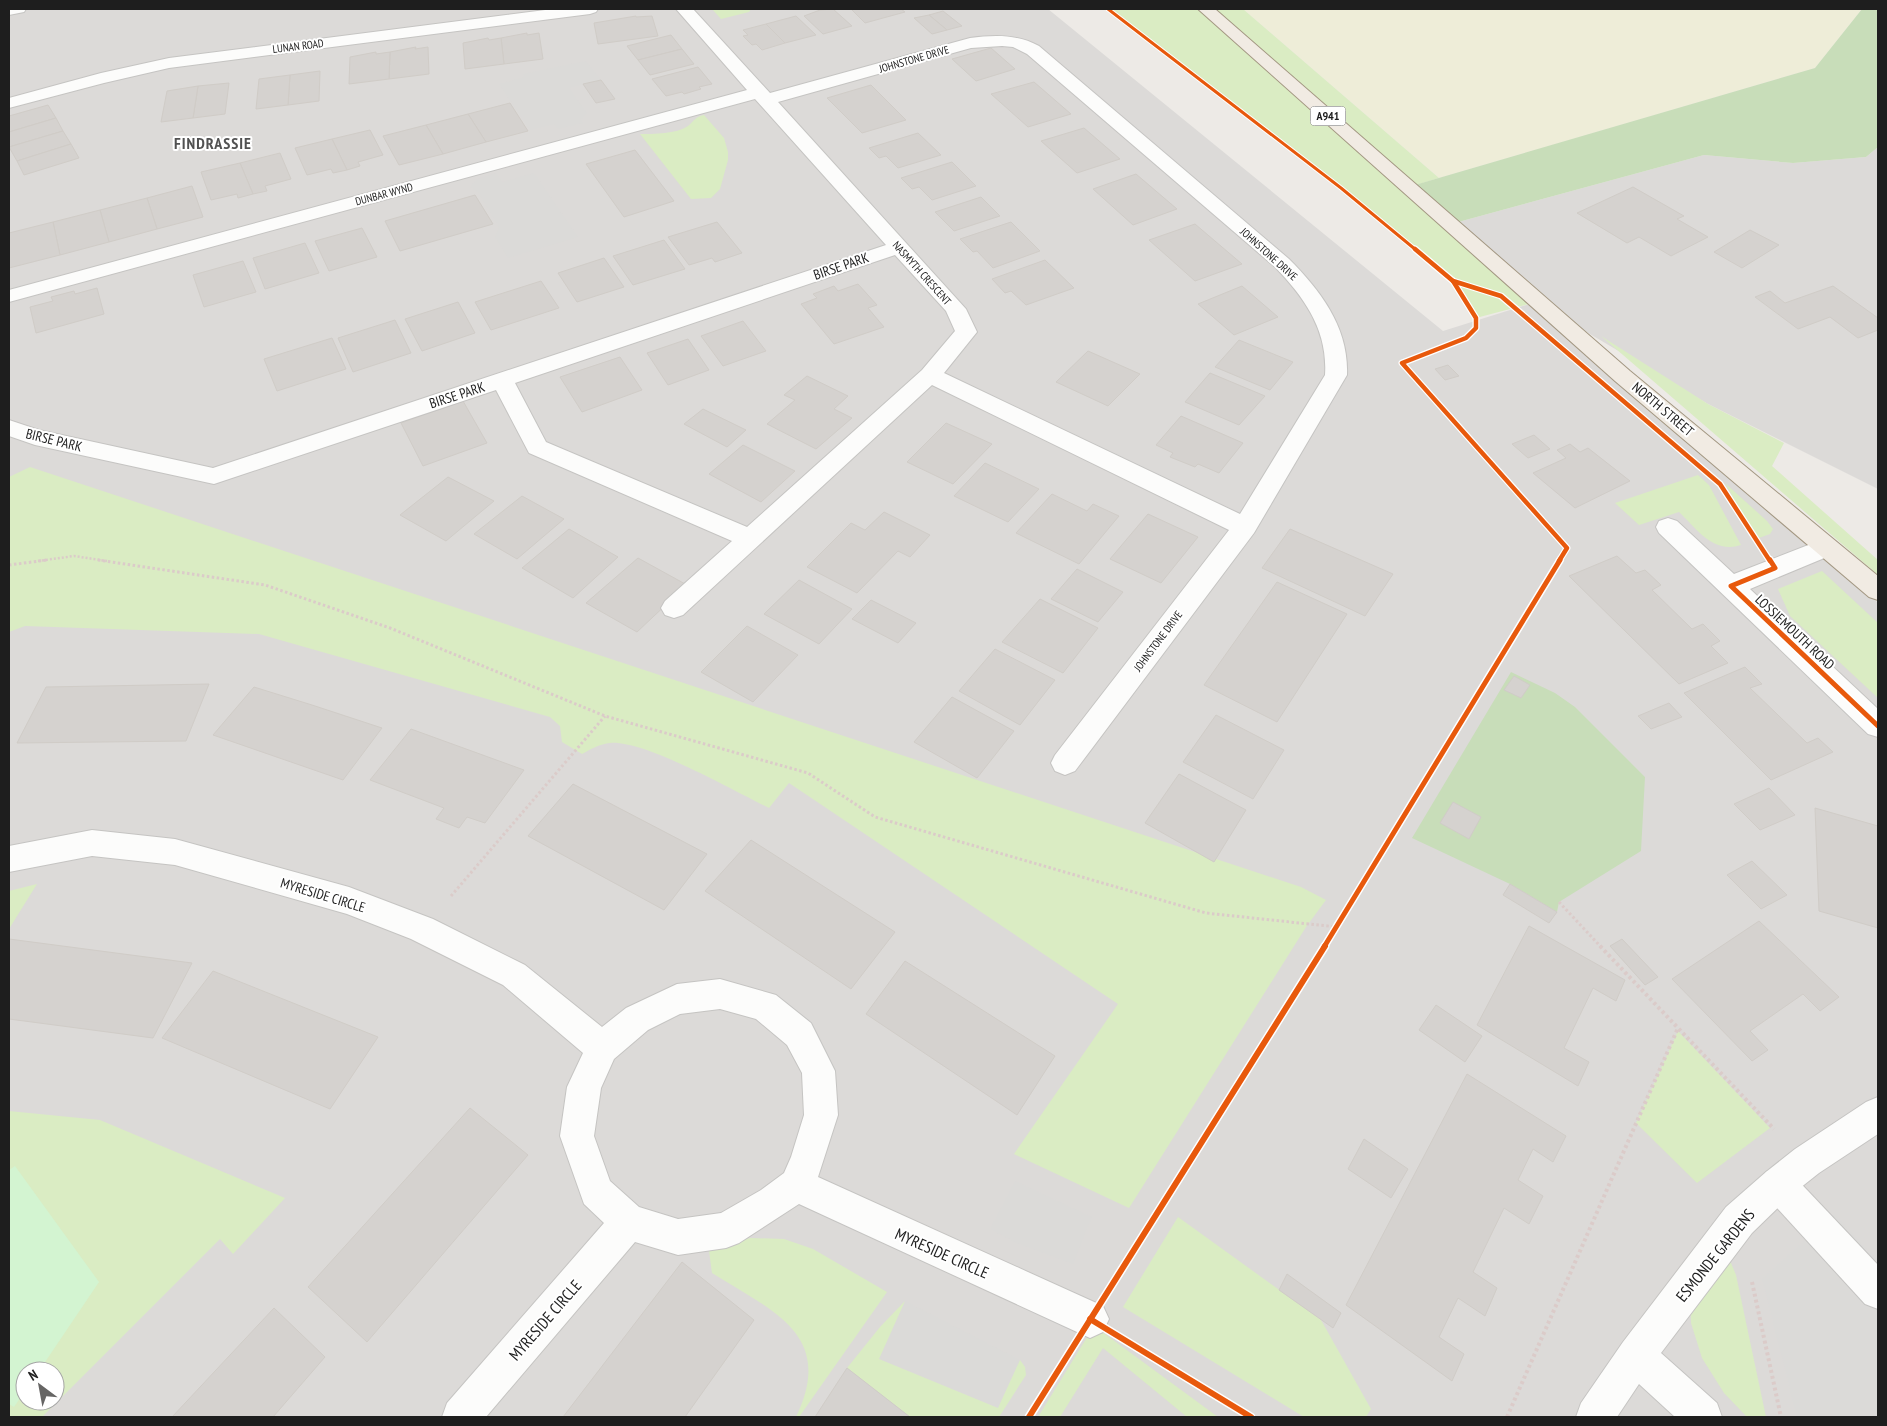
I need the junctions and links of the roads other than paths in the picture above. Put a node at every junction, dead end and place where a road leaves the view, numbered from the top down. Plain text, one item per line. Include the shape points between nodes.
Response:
1 (18, 9) edge
2 (590, 9) edge
3 (684, 9) edge
4 (1206, 9) edge
5 (9, 10) edge
6 (537, 12) edge
7 (762, 96) junction
8 (9, 103) edge
9 (899, 247) junction
10 (9, 296) edge
11 (930, 375) junction
12 (502, 380) junction
13 (9, 428) edge
14 (1245, 527) junction
15 (1668, 527) dead end
16 (750, 539) junction
17 (1825, 548) junction
18 (1731, 586) junction
19 (1878, 590) edge
20 (674, 608) dead end
21 (1878, 726) edge
22 (1065, 763) dead end
23 (9, 859) edge
24 (602, 1048) junction
25 (1878, 1114) edge
26 (1778, 1184) junction
27 (796, 1185) junction
28 (629, 1222) junction
29 (1878, 1291) edge
30 (1090, 1319) dead end
31 (1636, 1355) junction
32 (461, 1417) edge
33 (1595, 1417) edge
34 (1703, 1417) edge

1 - 5 street
2 - 6 street, LUNAN ROAD
3 - 7 street, NASMYTH CRESCENT
4 - 17 main road, NORTH STREET / A941 via 1536,302
6 - 8 street, LUNAN ROAD via 169,63
7 - 9 street, NASMYTH CRESCENT
7 - 10 street, DUNBAR WYND
7 - 14 street, JOHNSTONE DRIVE via 970,43 999,40 1019,43 1033,50 1282,263 1317,306 1331,334 1338,363 1332,381
9 - 11 street, NASMYTH CRESCENT via 955,309 966,332
9 - 12 street, BIRSE PARK
11 - 14 street
11 - 16 street, NASMYTH CRESCENT
12 - 13 street, BIRSE PARK via 214,476 35,437
12 - 16 street via 537,447
14 - 22 street, JOHNSTONE DRIVE
15 - 18 street, LOSSIEMOUTH ROAD
16 - 20 street, NASMYTH CRESCENT
17 - 18 street, LOSSIEMOUTH ROAD
17 - 19 main road, NORTH STREET / A941
18 - 21 street, LOSSIEMOUTH ROAD
23 - 24 street, MYRESIDE CIRCLE via 92,843 175,852 349,901 422,929 514,975
24 - 27 street via 637,1019 677,1000 720,994 765,1006 799,1034 818,1072 821,1115
24 - 28 street via 584,1087 577,1136 596,1192
25 - 26 street, ESMONDE GARDENS
26 - 29 street
26 - 31 street, ESMONDE GARDENS via 1739,1220
27 - 28 street via 726,1230 678,1237
27 - 30 street, MYRESIDE CIRCLE
28 - 32 street, MYRESIDE CIRCLE
31 - 33 street, ESMONDE GARDENS
31 - 34 street

